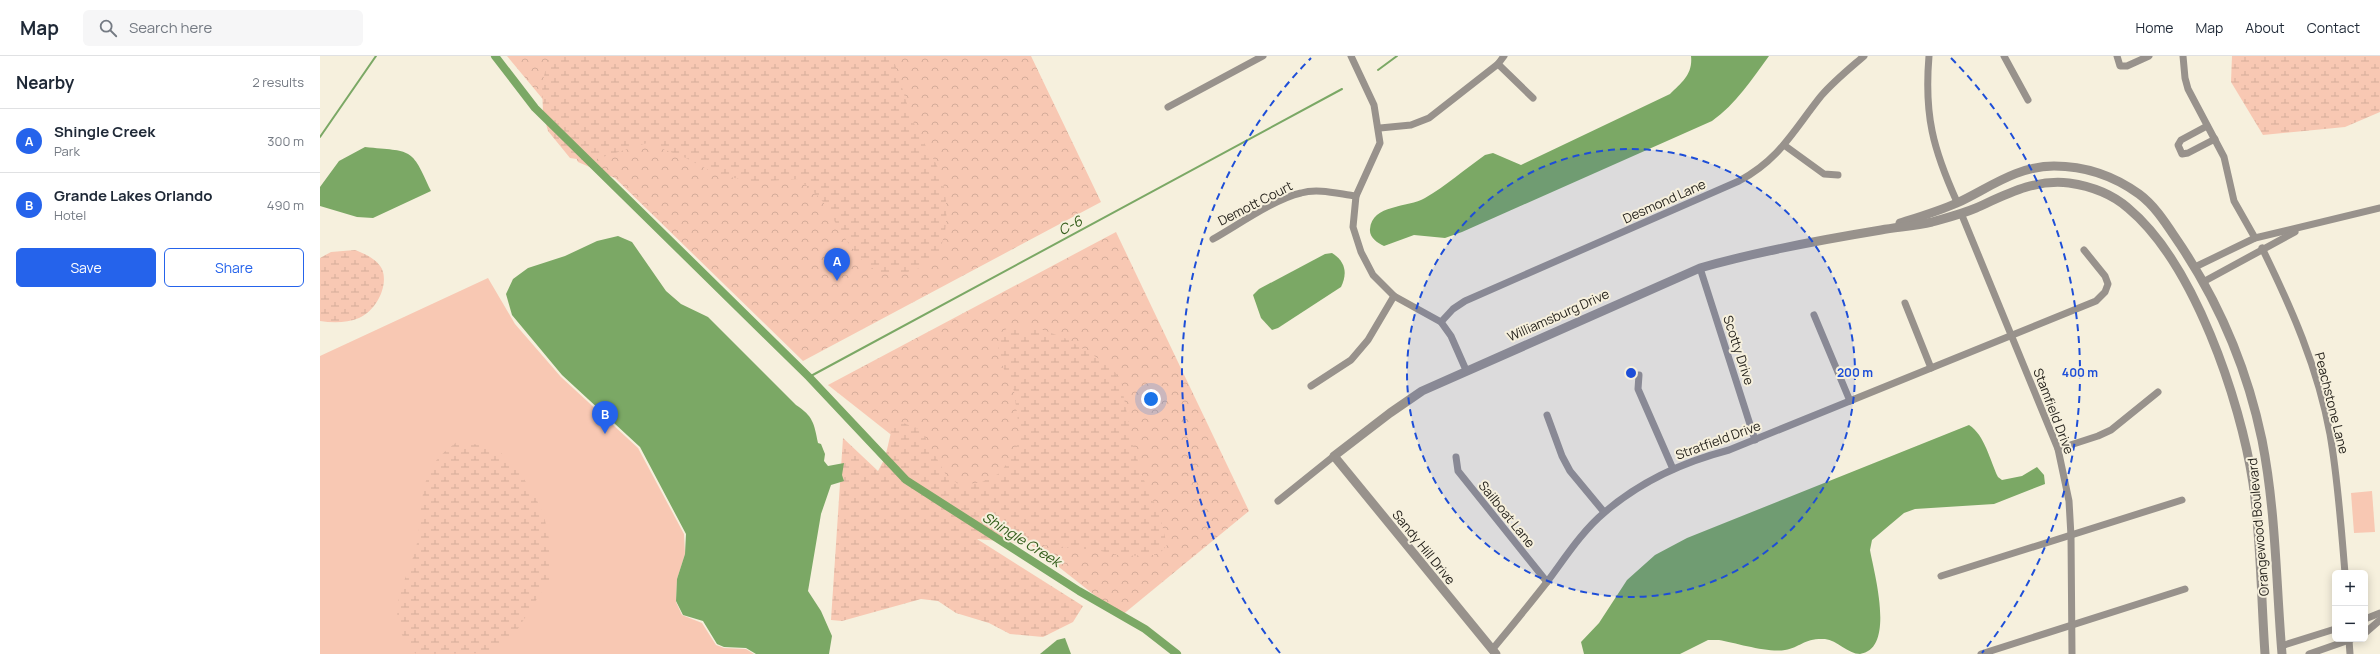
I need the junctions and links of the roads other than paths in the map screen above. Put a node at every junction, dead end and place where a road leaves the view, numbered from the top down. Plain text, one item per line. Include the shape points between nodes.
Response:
1 (1263, 56) edge
2 (1351, 56) edge
3 (1504, 56) edge
4 (1864, 56) edge
5 (1929, 56) edge
6 (2004, 56) edge
7 (2117, 56) edge
8 (2149, 56) edge
9 (2183, 56) edge
10 (1498, 64) junction
11 (1533, 98) dead end
12 (2028, 100) dead end
13 (1168, 107) dead end
14 (2208, 126) junction
15 (1380, 128) junction
16 (2215, 140) junction
17 (1784, 145) junction
18 (1838, 175) dead end
19 (1356, 196) junction
20 (1957, 202) junction
21 (2380, 208) edge
22 (1961, 213) junction
23 (2306, 226) junction
24 (1884, 229) junction
25 (2255, 238) junction
26 (1213, 239) dead end
27 (2262, 248) junction
28 (2084, 250) dead end
29 (2195, 267) junction
30 (1700, 268) junction
31 (2203, 282) junction
32 (1394, 296) junction
33 (1905, 303) dead end
34 (1814, 315) dead end
35 (1441, 322) junction
36 (2011, 336) junction
37 (1931, 368) junction
38 (1466, 370) junction
39 (1639, 375) dead end
40 (1311, 386) dead end
41 (2158, 392) dead end
42 (1850, 401) junction
43 (1547, 415) dead end
44 (1755, 440) junction
45 (2058, 449) junction
46 (1334, 456) junction
47 (1456, 456) dead end
48 (1673, 469) junction
49 (2182, 500) dead end
50 (1278, 501) dead end
51 (1604, 512) junction
52 (2071, 536) junction
53 (2345, 570) edge
54 (1941, 576) dead end
55 (1547, 582) junction
56 (2185, 589) dead end
57 (2380, 613) edge
58 (2368, 618) edge
59 (2380, 620) edge
60 (2072, 626) junction
61 (2332, 630) edge
62 (2368, 630) edge
63 (2345, 642) edge
64 (2351, 642) edge
65 (2281, 650) edge
66 (1494, 652) edge
67 (1981, 654) edge
68 (2072, 654) edge
69 (2265, 654) edge
70 (2308, 654) edge
71 (2350, 654) edge

1 - 13 street
2 - 15 street via 1374,105
3 - 10 street
4 - 17 street, Desmond Lane via 1822,95
5 - 20 street via 1926,86 1928,117 1942,169
6 - 12 street
7 - 8 street via 2120,66 2127,66
9 - 14 street via 2188,89
10 - 11 street
10 - 15 street via 1429,118 1411,125
14 - 16 street
14 - 16 street via 2181,140 2179,150 2182,154 2188,153
15 - 19 street via 1380,142
16 - 25 street via 2226,163 2234,201
17 - 18 street via 1824,174
17 - 35 street, Desmond Lane via 1760,170 1739,182 1465,301
19 - 26 street, Demott Court via 1315,191 1301,193 1283,200
19 - 32 street via 1353,227 1361,252 1373,275
20 - 24 street, Williamsburg Drive
20 - 29 street, Orangewood Boulevard via 1997,181 2033,168 2052,166 2089,170 2114,180 2140,195 2165,222
21 - 23 street
22 - 24 street, Williamsburg Drive via 1926,223
22 - 36 street, Stamfield Drive
22 - 69 street, Orangewood Boulevard via 2034,184 2067,183 2097,190 2113,197 2142,220 2153,234 2180,275 2203,318 2238,411 2253,483
23 - 25 street
23 - 27 street
24 - 30 street, Williamsburg Drive via 1743,256
25 - 29 street
27 - 31 street
27 - 53 street, Peachstone Lane via 2293,312 2314,370 2330,432 2338,483
28 - 36 street, Stratfield Drive via 2105,276 2108,284 2105,292 2096,301
29 - 31 street, Orangewood Boulevard
30 - 38 street, Williamsburg Drive
30 - 44 street, Scotty Drive
31 - 65 street, Orangewood Boulevard via 2234,346 2262,439 2273,518
32 - 35 street
32 - 40 street via 1368,340 1351,360
33 - 37 street
34 - 42 street
35 - 38 street via 1451,336
36 - 37 street, Stratfield Drive
36 - 45 street, Stamfield Drive
37 - 42 street, Stratfield Drive
38 - 46 street, Williamsburg Drive via 1422,391 1390,412
39 - 48 street via 1638,389
41 - 45 street via 2111,430
42 - 44 street, Stratfield Drive
43 - 51 street via 1570,471
44 - 48 street, Stratfield Drive
45 - 52 street, Stamfield Drive via 2068,502
46 - 50 street, Williamsburg Drive
46 - 66 street, Sandy Hill Drive
47 - 55 street, Sailboat Lane via 1458,471
48 - 51 street, Stratfield Drive via 1645,483
49 - 52 street
51 - 55 street, Stratfield Drive via 1579,539
52 - 54 street
52 - 60 street, Stamfield Drive
55 - 66 street, Stratfield Drive
56 - 60 street
57 - 58 street
59 - 62 street
60 - 67 street
60 - 68 street, Stamfield Drive
61 - 65 street
63 - 70 street
64 - 71 street

